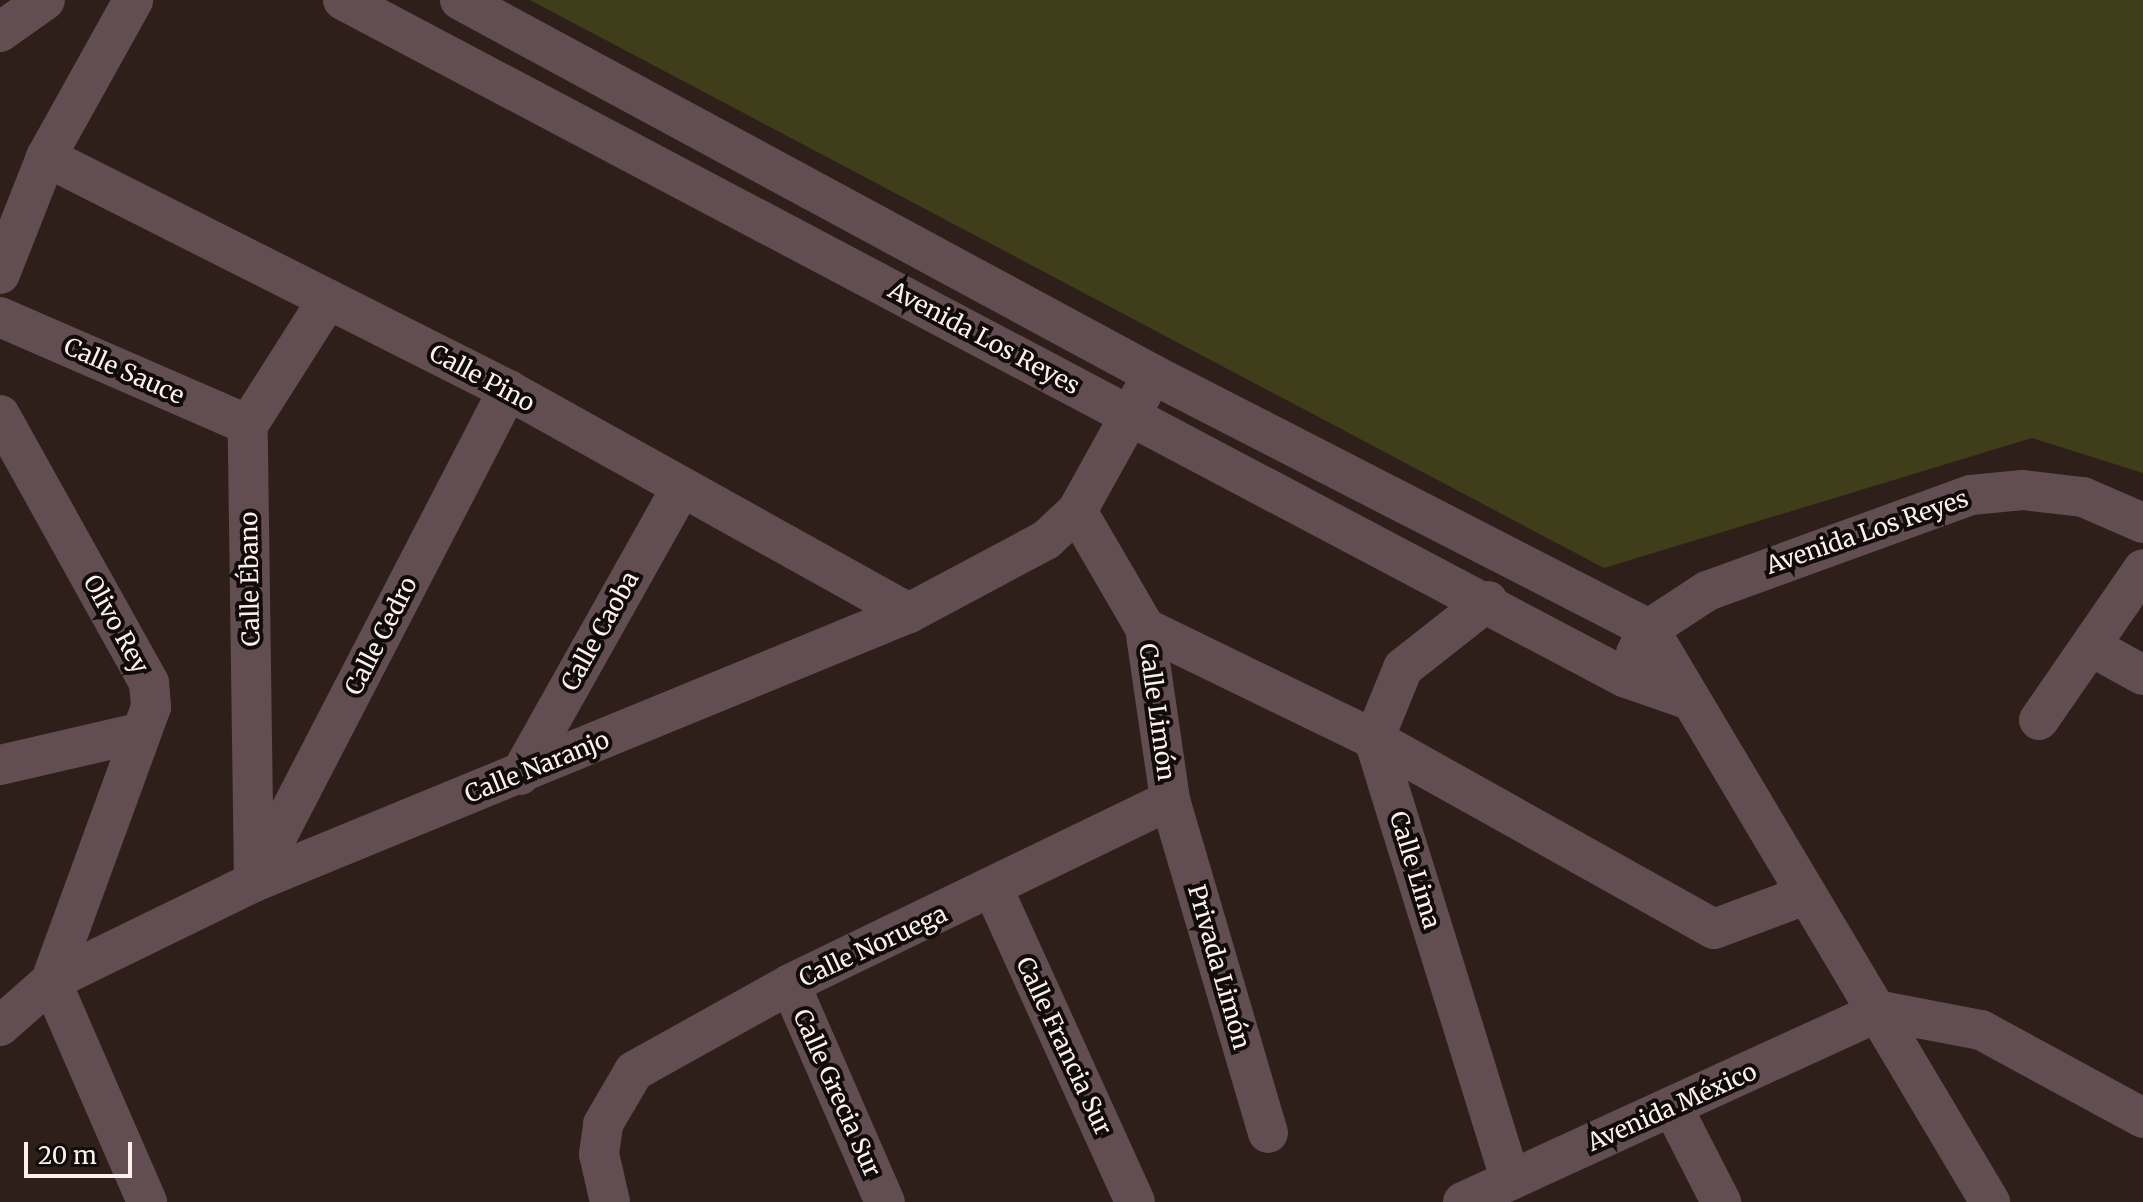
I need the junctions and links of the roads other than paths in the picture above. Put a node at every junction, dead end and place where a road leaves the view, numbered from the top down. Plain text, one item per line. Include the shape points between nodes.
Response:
1 (45, 0) edge
2 (343, 0) edge
3 (460, 0) edge
4 (133, 1) edge
5 (0, 32) edge
6 (46, 157) junction
7 (0, 274) edge
8 (328, 299) junction
9 (0, 317) edge
10 (1152, 374) junction
11 (508, 390) junction
12 (0, 415) edge
13 (1132, 416) junction
14 (248, 425) junction
15 (681, 488) junction
16 (1077, 511) junction
17 (2143, 523) edge
18 (2143, 569) edge
19 (1488, 601) junction
20 (909, 613) junction
21 (1145, 628) junction
22 (1649, 629) junction
23 (2092, 647) junction
24 (2143, 675) edge
25 (1624, 677) junction
26 (1684, 698) junction
27 (2039, 720) dead end
28 (139, 733) junction
29 (1374, 739) junction
30 (0, 765) edge
31 (520, 775) junction
32 (1170, 800) junction
33 (254, 882) junction
34 (994, 891) junction
35 (1805, 895) junction
36 (51, 981) junction
37 (790, 984) junction
38 (1881, 1011) junction
39 (0, 1026) edge
40 (1673, 1108) junction
41 (2143, 1118) edge
42 (1268, 1133) dead end
43 (1510, 1178) junction
44 (1466, 1201) edge
45 (147, 1202) edge
46 (610, 1202) edge
47 (885, 1202) edge
48 (1135, 1202) edge
49 (1721, 1202) edge
50 (1990, 1202) edge

1 - 5 street
2 - 13 street, Avenida Los Reyes
3 - 10 street, Avenida Los Reyes
4 - 6 street
6 - 7 street
6 - 8 street, Calle Pino
8 - 11 street, Calle Pino
8 - 14 street
9 - 14 street, Calle Sauce
10 - 13 street
10 - 22 street, Avenida Los Reyes
11 - 15 street, Calle Pino
11 - 33 street, Calle Cedro
12 - 28 street, Olivo Rey via 149,683 151,707
13 - 16 street
13 - 19 street, Avenida Los Reyes
14 - 33 street, Calle Ébano
15 - 20 street, Calle Pino
15 - 31 street, Calle Caoba
16 - 20 street, Calle Naranjo via 1046,540
16 - 21 street, Calle Limón
17 - 22 street, Avenida Los Reyes via 2083,497 2023,490 1971,495 1761,567
18 - 23 street
19 - 25 street, Avenida Los Reyes
19 - 29 street via 1403,668
20 - 31 street, Calle Naranjo
21 - 29 street
21 - 32 street, Calle Limón
22 - 25 street
22 - 26 street
23 - 24 street
23 - 27 street
25 - 26 street, Avenida Los Reyes
26 - 35 street
28 - 30 street
28 - 36 street, Olivo Rey
29 - 35 street via 1714,929
29 - 43 street, Calle Lima
31 - 33 street, Calle Naranjo
32 - 34 street, Calle Noruega
32 - 42 street, Privada Limón
33 - 36 street, Calle Naranjo
34 - 37 street, Calle Noruega
34 - 48 street, Calle Francia Sur
35 - 38 street
36 - 39 street, Calle Naranjo
36 - 45 street
37 - 46 street, Calle Noruega via 634,1071 603,1124 599,1154
37 - 47 street, Calle Grecia Sur
38 - 40 street, Avenida México
38 - 41 street via 1981,1030
38 - 50 street
40 - 43 street, Avenida México
40 - 49 street
43 - 44 street, Avenida México

